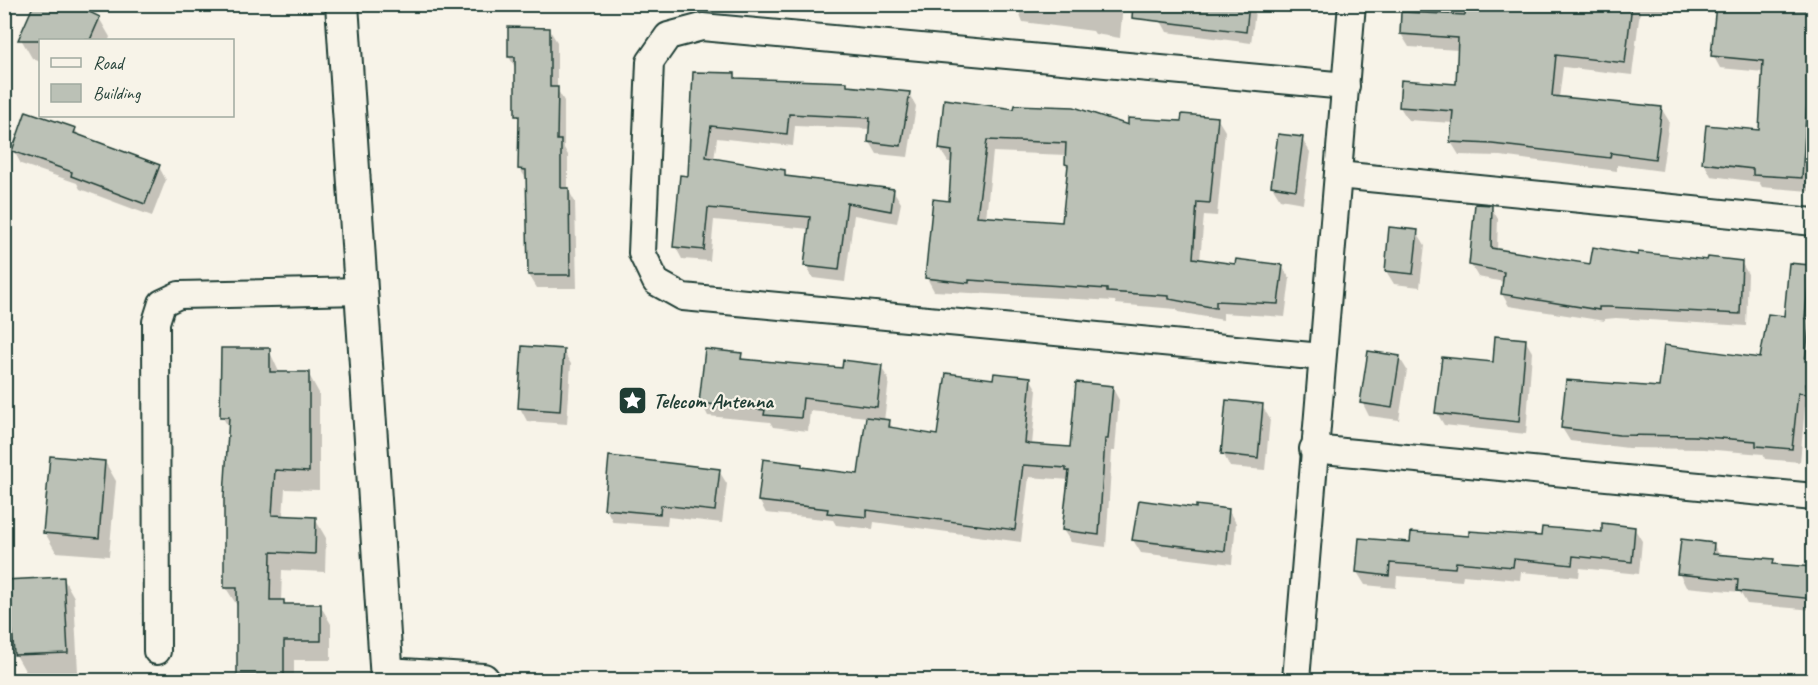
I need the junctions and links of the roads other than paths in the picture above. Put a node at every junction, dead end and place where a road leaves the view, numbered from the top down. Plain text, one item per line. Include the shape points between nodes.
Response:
1 (342, 4) edge
2 (1352, 4) edge
3 (1346, 86) junction
4 (1338, 176) junction
5 (1814, 222) edge
6 (362, 291) junction
7 (1322, 357) junction
8 (1313, 449) junction
9 (1814, 497) edge
10 (157, 651) dead end
11 (387, 677) edge
12 (483, 681) edge
13 (1296, 681) edge

1 - 6 street
2 - 3 street
3 - 4 street
3 - 7 street via 702,27 668,36 650,62 642,253 656,282 683,297
4 - 5 street
4 - 7 street
6 - 10 street via 179,294 162,303 156,322
6 - 11 street
7 - 8 street
8 - 9 street
8 - 13 street
11 - 12 street

